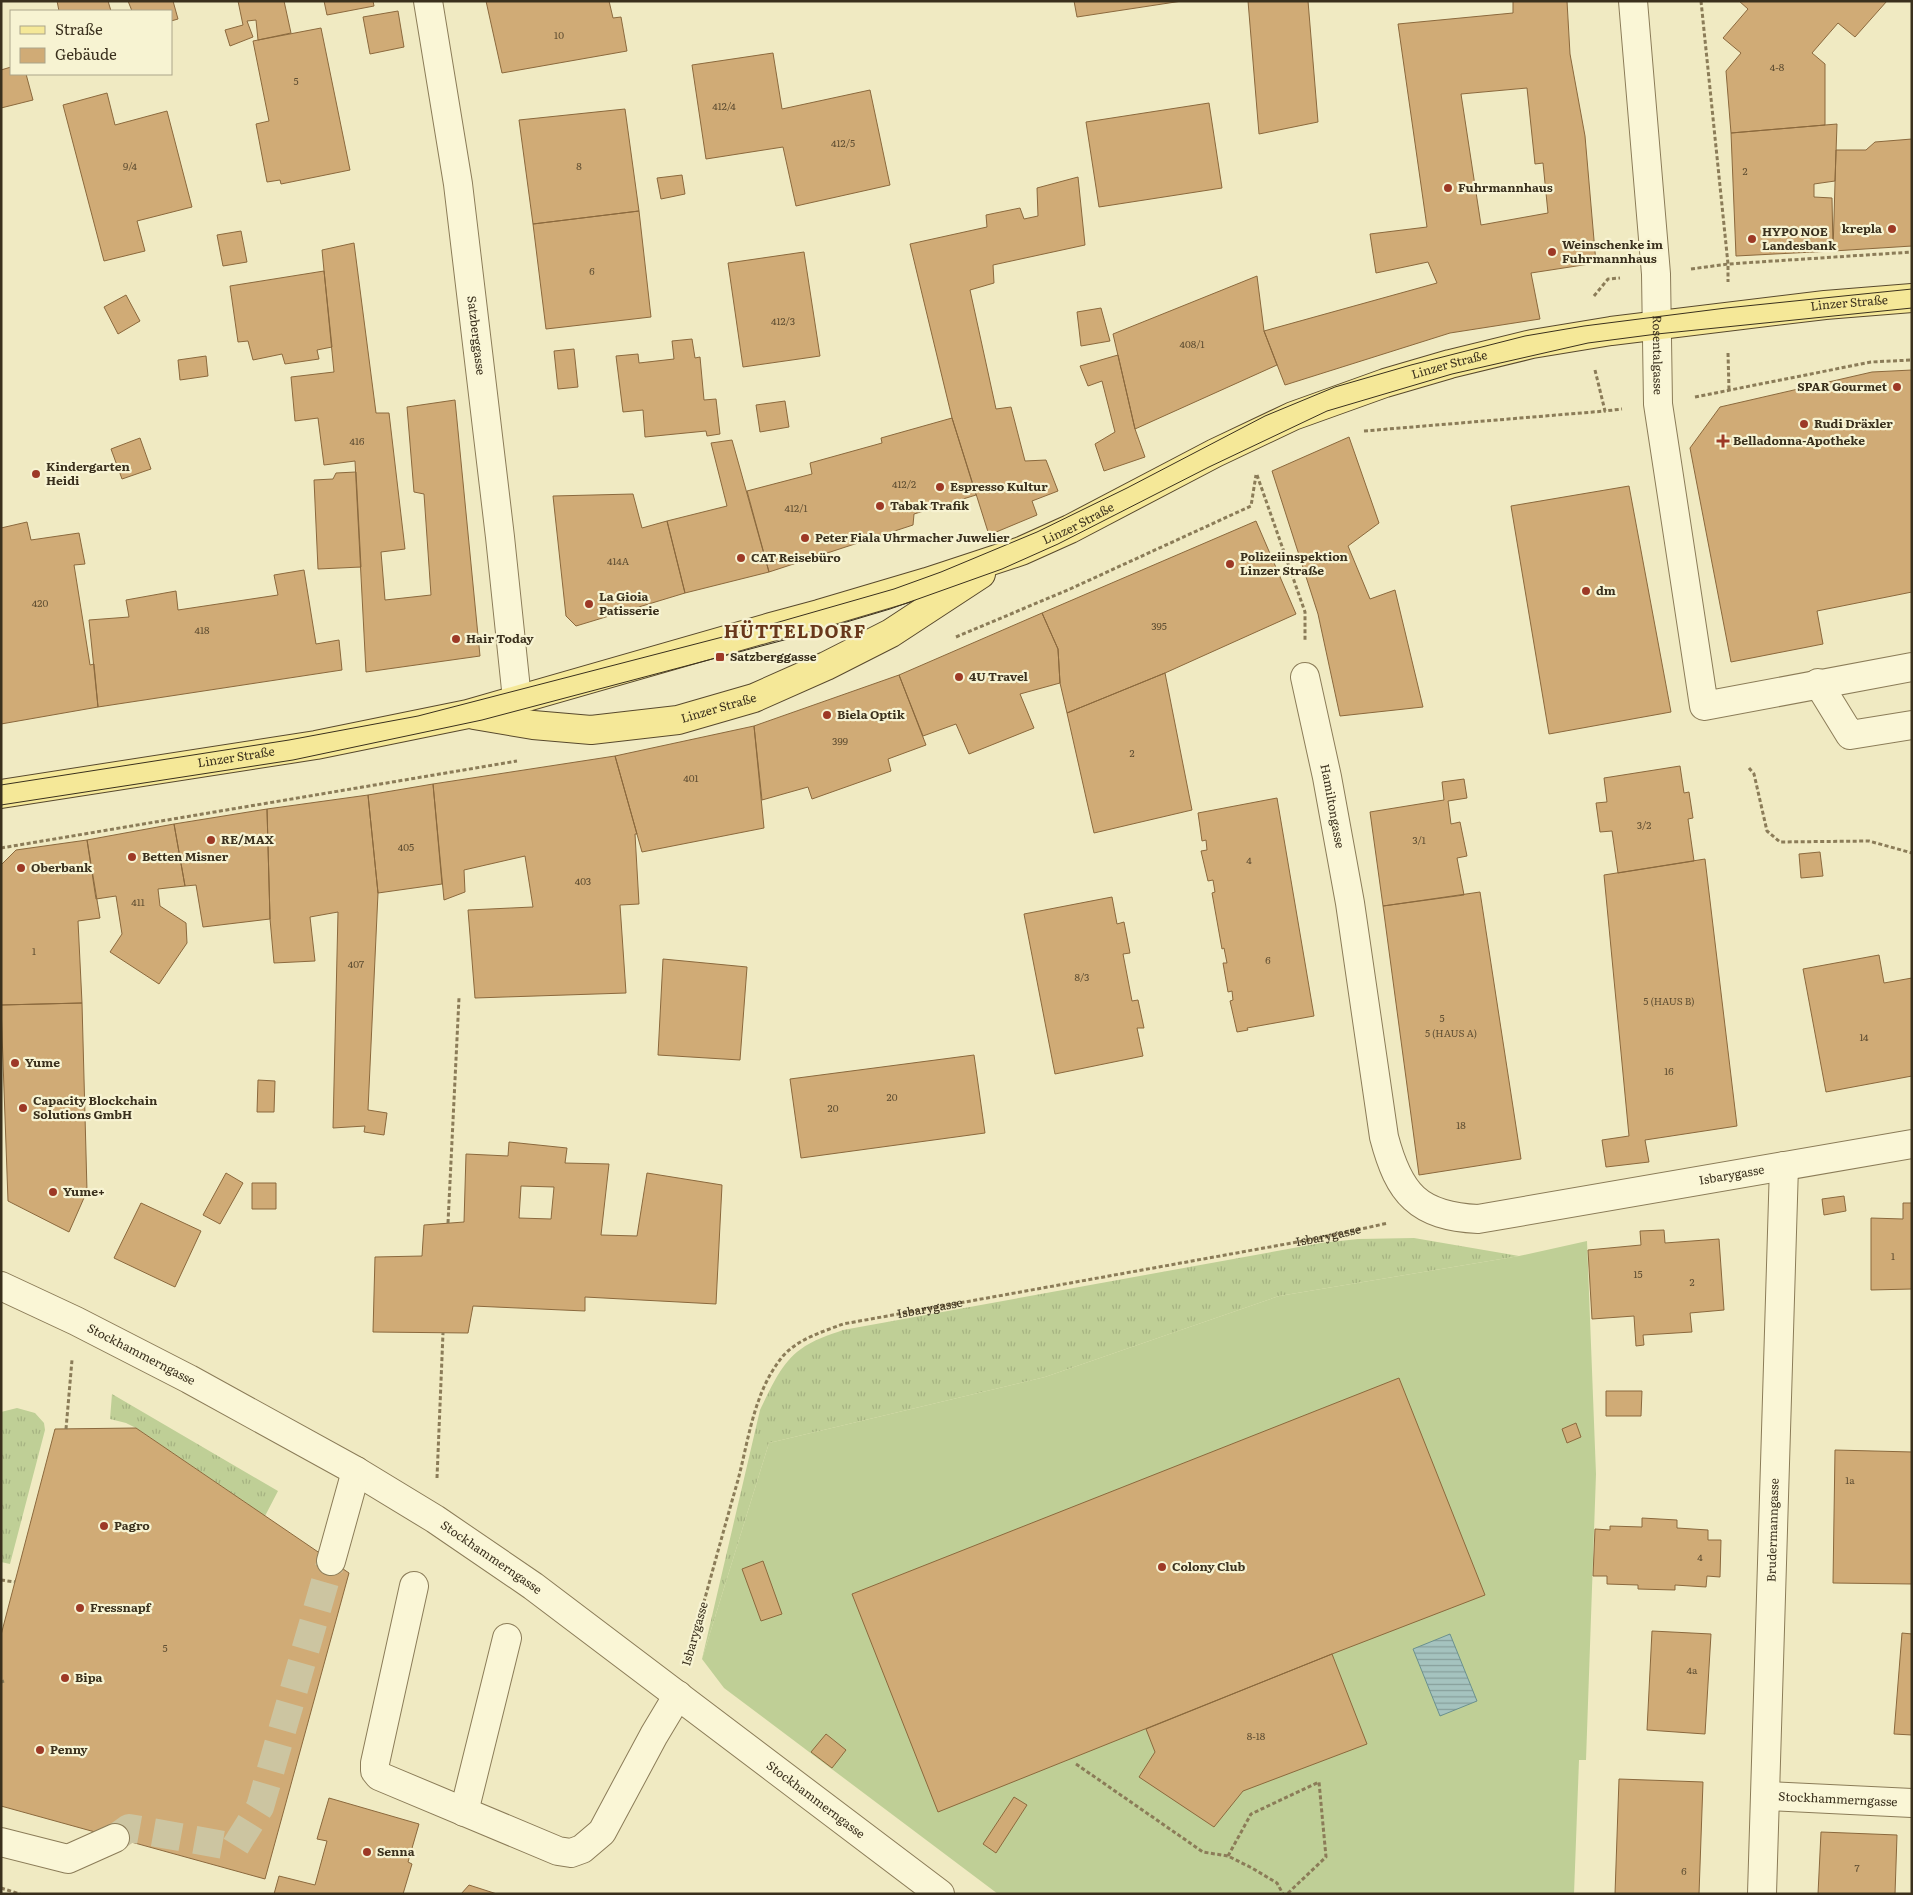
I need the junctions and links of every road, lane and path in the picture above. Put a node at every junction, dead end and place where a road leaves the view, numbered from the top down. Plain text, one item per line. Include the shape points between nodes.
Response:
1 (428, 1) edge
2 (1633, 1) edge
3 (1701, 1) edge
4 (1912, 298) edge
5 (1727, 317) junction
6 (1657, 326) junction
7 (1729, 390) dead end
8 (1606, 411) dead end
9 (1358, 432) dead end
10 (1265, 470) dead end
11 (1256, 473) junction
12 (1022, 551) junction
13 (952, 639) dead end
14 (1912, 666) edge
15 (1305, 677) joint
16 (1818, 683) junction
17 (517, 699) junction
18 (468, 714) junction
19 (1912, 724) edge
20 (526, 760) dead end
21 (1748, 768) dead end
22 (1, 794) edge
23 (1, 848) edge
24 (1912, 854) edge
25 (459, 998) dead end
26 (1912, 1144) edge
27 (1784, 1166) junction
28 (1400, 1182) joint
29 (1434, 1212) junction
30 (448, 1224) dead end
31 (1, 1286) edge
32 (76, 1321) junction
33 (443, 1333) dead end
34 (66, 1429) dead end
35 (356, 1471) junction
36 (435, 1519) junction
37 (331, 1561) tunnel mouth
38 (1, 1580) edge
39 (15, 1582) dead end
40 (414, 1586) dead end
41 (507, 1638) dead end
42 (678, 1695) junction
43 (1076, 1764) dead end
44 (1766, 1796) junction
45 (1912, 1803) edge
46 (464, 1812) junction
47 (115, 1838) tunnel mouth
48 (1, 1842) edge
49 (1228, 1856) junction
50 (1, 1888) edge
51 (20, 1894) edge
52 (940, 1894) edge
53 (1283, 1894) edge
54 (1287, 1894) edge
55 (1762, 1894) edge

1 - 17 street, Satzberggasse via 458,184
2 - 6 street, Rosentalgasse via 1656,274
3 - 5 path via 1728,264
4 - 5 main road, Linzer Straße
5 - 6 main road, Linzer Straße
5 - 7 path
6 - 12 main road, Linzer Straße via 1532,344 1450,364 1338,399 1244,439
6 - 16 street, Rosentalgasse via 1658,404 1704,706
8 - 9 path
10 - 11 path
11 - 13 path via 1251,506
11 - 15 path via 1305,612
12 - 17 main road, Linzer Straße via 820,614
12 - 18 main road, Linzer Straße via 891,633 754,698 678,720 590,730
14 - 16 street
15 - 28 street, Hamiltongasse via 1350,903 1384,1137
16 - 19 street via 1850,735
17 - 18 main road, Linzer Straße
18 - 22 main road, Linzer Straße via 316,745
20 - 23 path
21 - 24 path via 1754,774 1767,831 1780,842 1869,841
25 - 30 path
26 - 27 street, Isbarygasse
27 - 29 street, Isbarygasse via 1478,1219
27 - 44 street, Brudermanngasse
28 - 29 street, Isbarygasse via 1415,1199
29 - 42 path, Isbarygasse via 1325,1237 842,1324 803,1340 784,1355 756,1404
31 - 32 street, Stockhammerngasse
32 - 34 path
32 - 35 street, Stockhammerngasse
33 - 36 path
35 - 36 street, Stockhammerngasse
35 - 37 street
36 - 42 street, Stockhammerngasse via 533,1586
38 - 39 path
40 - 46 street via 375,1771 379,1776
41 - 46 street
42 - 46 street via 602,1832 582,1849 558,1851
42 - 52 street, Stockhammerngasse
43 - 49 path via 1204,1852
44 - 45 street, Stockhammerngasse
44 - 55 street, Brudermanngasse
47 - 48 street via 68,1859
49 - 53 path via 1277,1883
49 - 54 path via 1251,1814 1319,1782 1326,1856
50 - 51 path

